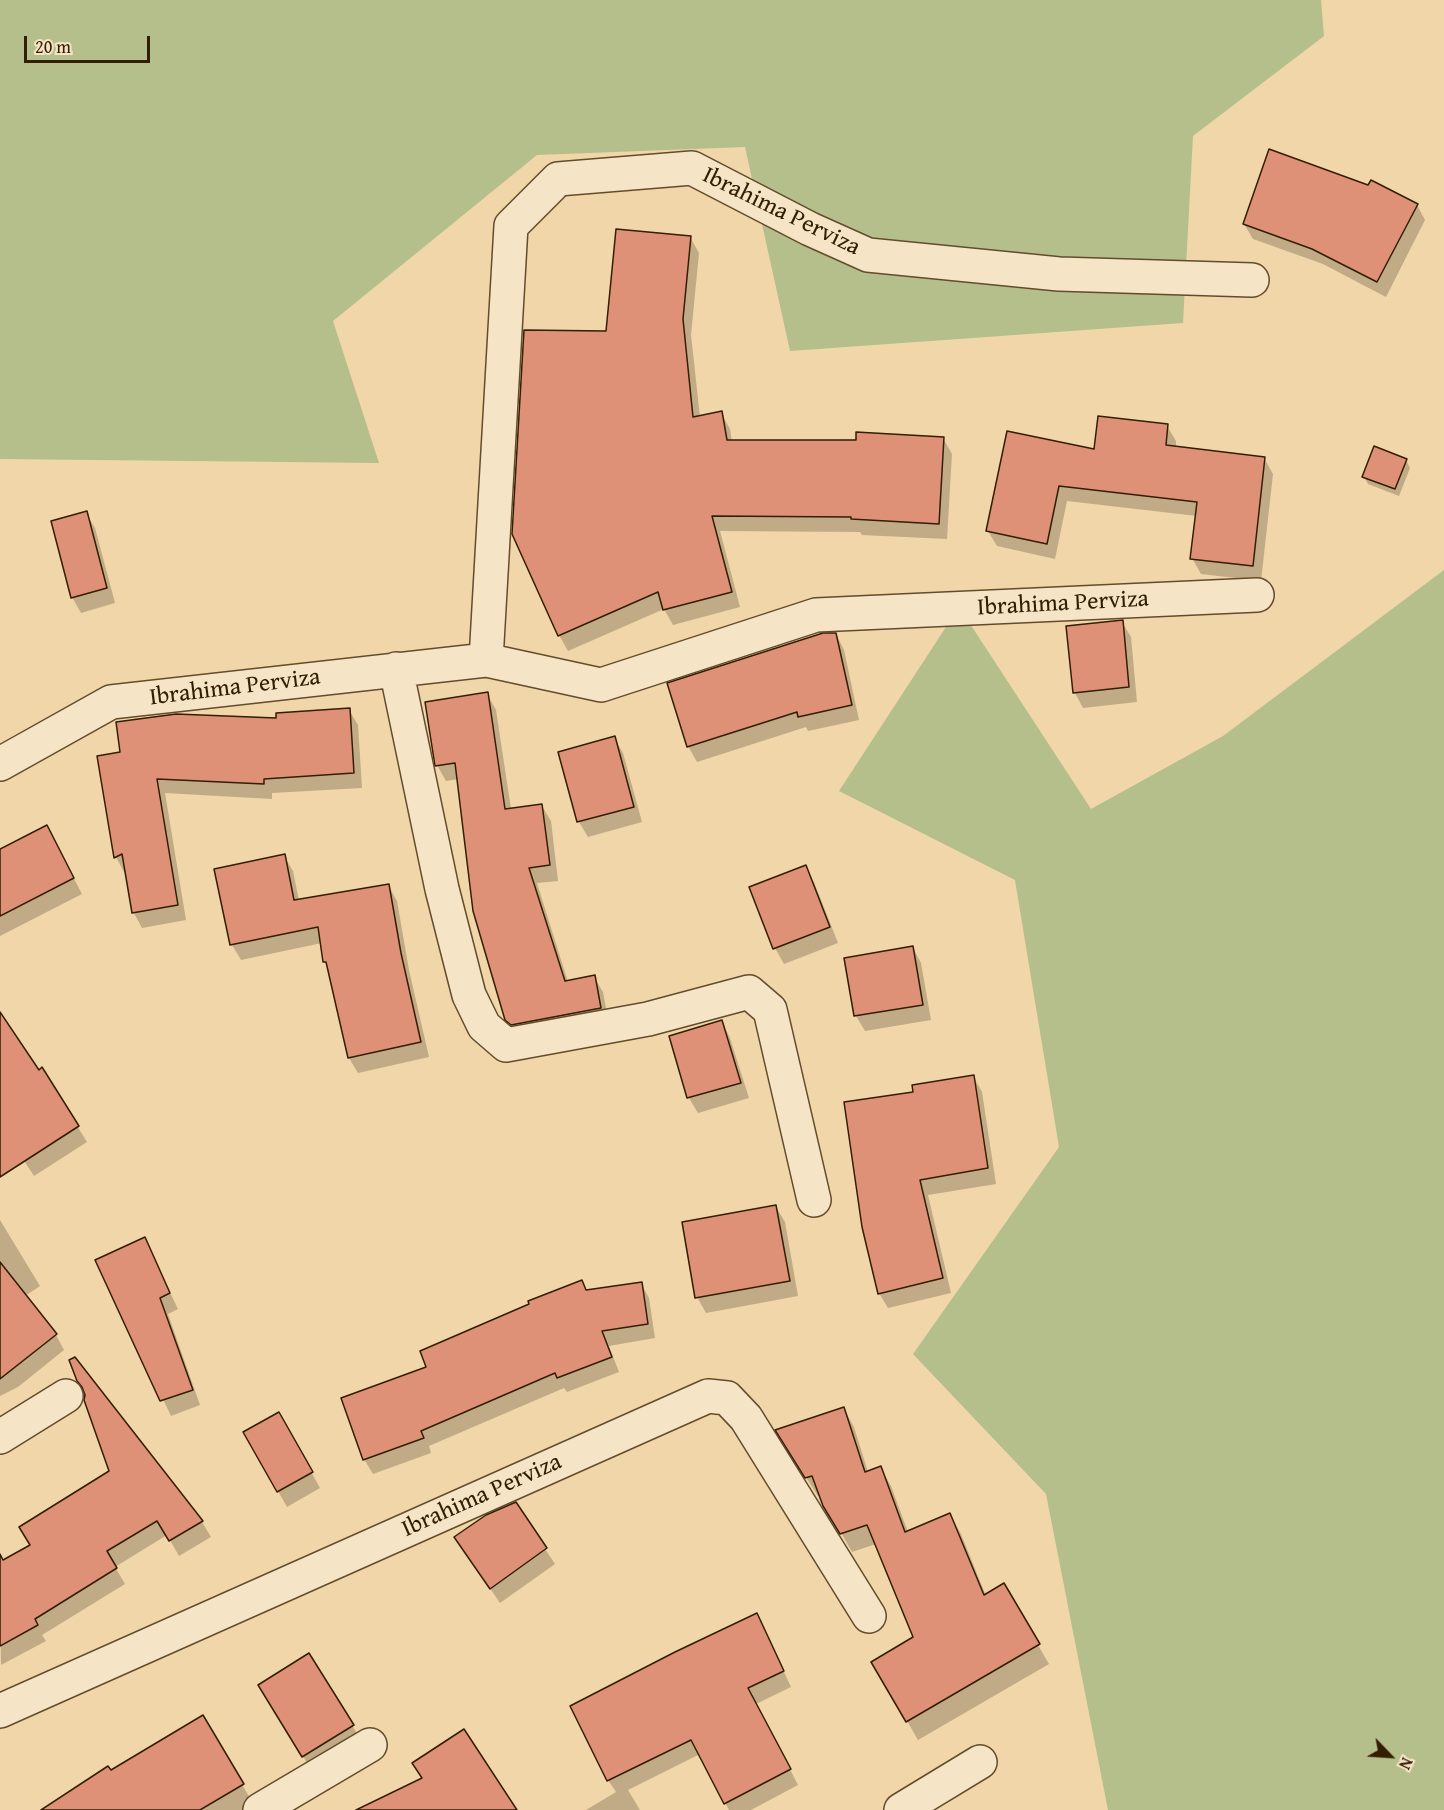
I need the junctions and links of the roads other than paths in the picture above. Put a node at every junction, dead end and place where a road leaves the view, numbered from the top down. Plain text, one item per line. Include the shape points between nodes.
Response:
1 (1252, 280) dead end
2 (1257, 595) dead end
3 (486, 660) junction
4 (396, 669) junction
5 (0, 764) edge
6 (814, 1200) dead end
7 (66, 1396) dead end
8 (0, 1437) edge
9 (869, 1616) dead end
10 (0, 1711) edge
11 (370, 1745) dead end
12 (980, 1762) dead end
13 (260, 1810) edge
14 (901, 1810) edge

1 - 3 street, Ibrahima Perviza via 1059,274 868,255 692,168 558,179 511,226
2 - 3 street, Ibrahima Perviza via 816,615 601,685
3 - 4 street, Ibrahima Perviza
4 - 5 street, Ibrahima Perviza via 111,702
4 - 6 street via 442,889 469,995 484,1026 506,1045 648,1019 748,992 770,1010
7 - 8 street
9 - 10 street, Ibrahima Perviza via 746,1418 727,1398 708,1396
11 - 13 street
12 - 14 street

